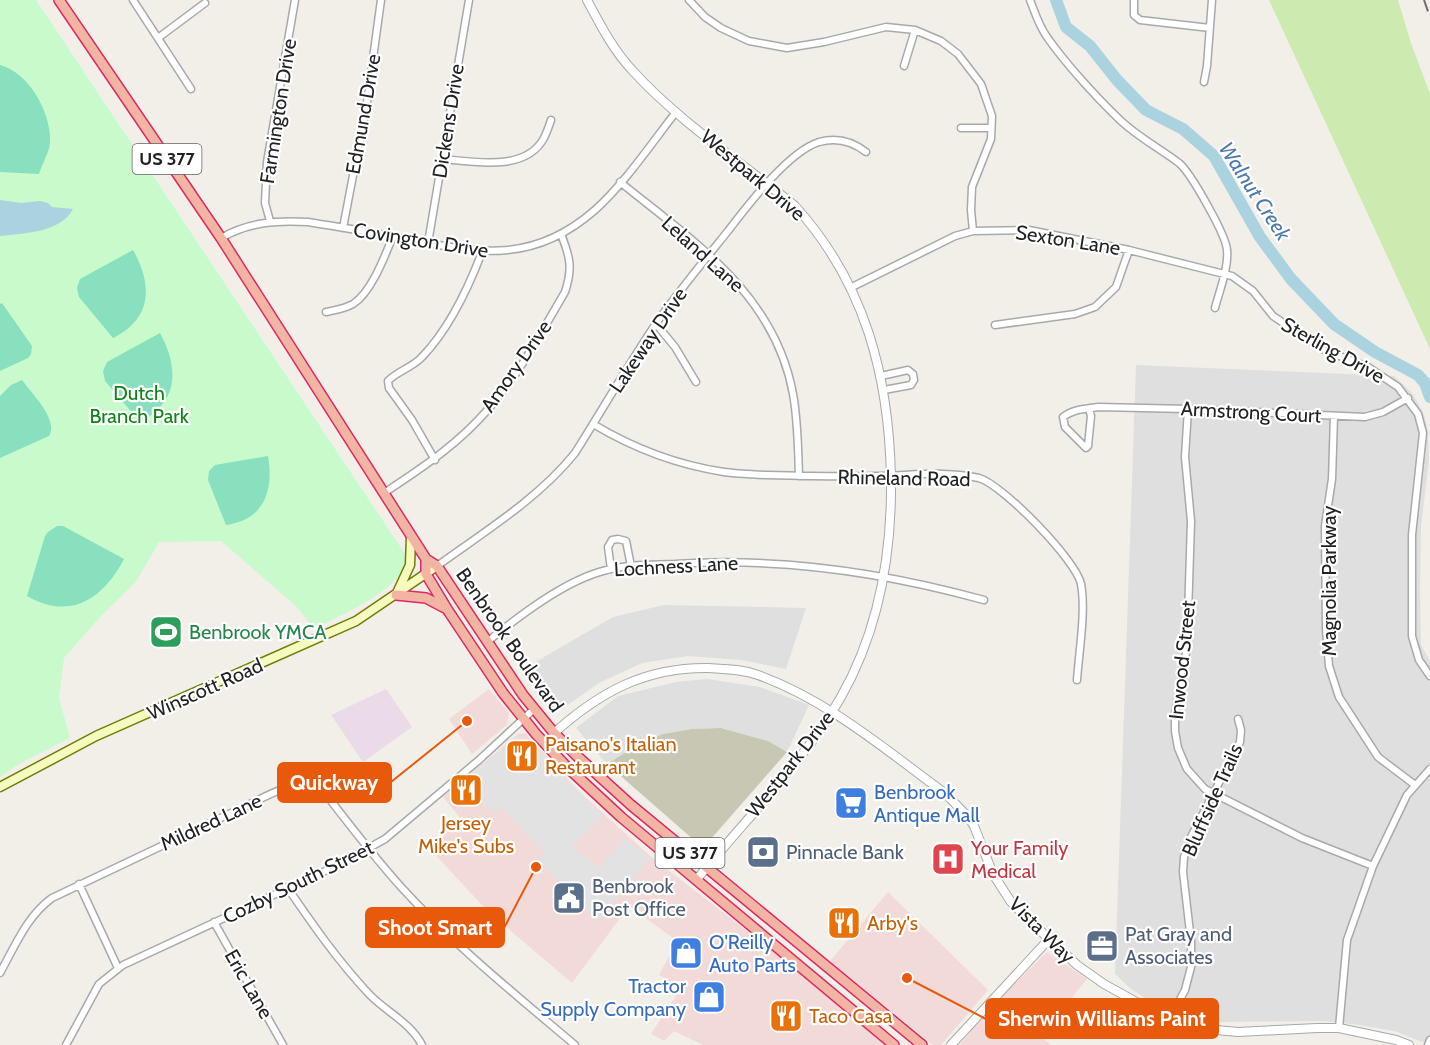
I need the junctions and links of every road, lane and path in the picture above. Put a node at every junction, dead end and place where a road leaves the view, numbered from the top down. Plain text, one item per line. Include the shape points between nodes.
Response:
1 (59, 0) edge
2 (133, 0) edge
3 (295, 0) edge
4 (381, 0) edge
5 (469, 0) edge
6 (587, 0) edge
7 (688, 0) edge
8 (1030, 0) edge
9 (1134, 0) edge
10 (1212, 0) edge
11 (205, 3) dead end
12 (1210, 28) junction
13 (915, 30) junction
14 (158, 38) junction
15 (904, 66) dead end
16 (1204, 82) dead end
17 (191, 89) dead end
18 (676, 112) junction
19 (551, 120) dead end
20 (961, 128) dead end
21 (991, 128) junction
22 (866, 152) dead end
23 (443, 159) junction
24 (620, 182) junction
25 (767, 183) junction
26 (270, 221) junction
27 (343, 228) junction
28 (973, 231) junction
29 (561, 234) junction
30 (393, 236) junction
31 (221, 238) junction
32 (428, 243) junction
33 (1129, 250) junction
34 (482, 252) junction
35 (709, 254) junction
36 (1223, 273) junction
37 (850, 288) junction
38 (1215, 308) dead end
39 (326, 312) dead end
40 (656, 324) junction
41 (995, 324) dead end
42 (881, 376) junction
43 (696, 382) dead end
44 (884, 390) junction
45 (1408, 398) junction
46 (1089, 409) junction
47 (1188, 409) junction
48 (1334, 416) junction
49 (593, 424) junction
50 (435, 460) junction
51 (799, 476) junction
52 (891, 476) junction
53 (384, 493) junction
54 (411, 537) junction
55 (426, 559) junction
56 (437, 566) junction
57 (631, 566) junction
58 (611, 569) junction
59 (426, 574) junction
60 (885, 576) junction
61 (396, 595) junction
62 (984, 600) dead end
63 (447, 609) junction
64 (487, 642) junction
65 (1430, 675) edge
66 (1077, 680) dead end
67 (534, 710) junction
68 (832, 711) junction
69 (524, 719) junction
70 (1238, 719) dead end
71 (554, 733) junction
72 (1430, 769) edge
73 (1415, 785) junction
74 (0, 787) edge
75 (1214, 794) junction
76 (368, 849) junction
77 (1372, 866) junction
78 (707, 867) junction
79 (697, 879) junction
80 (79, 884) junction
81 (287, 887) junction
82 (214, 922) junction
83 (1050, 938) junction
84 (118, 968) junction
85 (0, 973) edge
86 (1169, 1020) junction
87 (1339, 1028) junction
88 (1430, 1040) edge
89 (66, 1045) edge
90 (283, 1045) edge
91 (422, 1045) edge
92 (575, 1045) edge
93 (894, 1045) edge
94 (922, 1045) edge
95 (951, 1045) edge
96 (1409, 1045) edge
97 (1428, 1045) edge

1 - 31 highway, Benbrook Boulevard / US 377
2 - 14 street
3 - 26 street, Farmington Drive via 267,162 265,203
4 - 27 street, Edmund Drive
5 - 23 street, Dickens Drive
6 - 18 street, Westpark Drive via 630,68
7 - 13 street via 721,28 749,41 787,48 886,27
8 - 36 street via 1047,37 1094,92 1140,137 1181,165 1194,183 1224,237 1227,251
9 - 12 street via 1134,15 1140,21
10 - 12 street
11 - 14 street
12 - 16 street
13 - 15 street
13 - 21 street via 941,41 958,54 976,77 992,116
14 - 17 street
18 - 24 street, Covington Drive
18 - 25 street, Westpark Drive
19 - 23 street via 542,141 522,156 493,164
20 - 21 street
21 - 28 street via 972,187
22 - 25 street, Lakeway Drive via 848,141 817,143
23 - 32 street, Dickens Drive
24 - 29 street, Covington Drive via 594,211
24 - 35 street, Leland Lane
25 - 35 street, Lakeway Drive
25 - 37 street, Westpark Drive via 815,227
26 - 27 street, Covington Drive
26 - 31 street, Covington Drive
27 - 30 street, Covington Drive
28 - 33 street, Sexton Lane via 1029,230
28 - 37 street, Sexton Lane via 955,236
29 - 34 street, Covington Drive via 519,249
29 - 50 street, Amory Drive via 571,266 565,292 491,407
30 - 32 street, Covington Drive
30 - 39 street via 373,279 358,300 346,308
31 - 53 highway, Benbrook Boulevard / US 377
32 - 34 street, Covington Drive
33 - 36 street, Sexton Lane
33 - 41 street via 1116,286 1095,307 1075,314
34 - 50 street via 471,281 439,336 423,357 388,381
35 - 40 street, Lakeway Drive
35 - 51 street, Leland Lane via 753,300 783,359 793,393
36 - 38 street
36 - 45 street, Sterling Drive via 1252,291 1273,316 1324,350 1368,367
37 - 42 street, Westpark Drive via 871,338
40 - 43 street
40 - 49 street, Lakeway Drive
42 - 44 street, Westpark Drive
42 - 44 street via 909,370 913,374 911,385
44 - 52 street, Westpark Drive
45 - 48 street, Armstrong Court via 1365,417
45 - 65 street, Sterling Drive via 1423,433 1412,535 1412,636 1419,660
46 - 46 street, Armstrong Court via 1090,426 1086,448 1063,422 1069,412
46 - 47 street, Armstrong Court
47 - 48 street, Armstrong Court
47 - 75 street, Inwood Street via 1185,457 1191,521 1187,647 1175,731 1187,769
48 - 73 street, Magnolia Parkway via 1332,479 1325,526 1329,666 1339,698 1378,757
49 - 51 street, Rhineland Road via 631,446 710,469
49 - 56 street, Lakeway Drive via 556,475
50 - 53 street, Amory Drive
51 - 52 street, Rhineland Road
52 - 60 street, Westpark Drive
52 - 66 street, Rhineland Road via 941,474 980,478 1000,489 1035,522 1080,581
53 - 54 highway, Benbrook Boulevard / US 377
54 - 55 highway, Benbrook Boulevard / US 377
54 - 61 main road via 410,565
55 - 56 highway, Benbrook Boulevard / US 377
55 - 59 highway, Benbrook Boulevard
56 - 59 main road, Winscott Road
56 - 64 highway, Benbrook Boulevard / US 377
57 - 58 street, Lochness Lane
57 - 58 street via 626,541 618,539 608,547
57 - 60 street, Lochness Lane via 770,562
58 - 64 street, Lochness Lane via 564,587
59 - 61 main road, Winscott Road
59 - 63 highway, Benbrook Boulevard / US 377
60 - 62 street, Lochness Lane
60 - 68 street, Westpark Drive via 866,644
61 - 63 highway via 426,598
61 - 74 main road, Winscott Road via 356,621 96,736
63 - 69 highway, Benbrook Boulevard / US 377
64 - 67 highway, Benbrook Boulevard / US 377
67 - 69 street, Cozby South Street
67 - 71 highway, Benbrook Boulevard / US 377
68 - 71 street, Vista Way via 757,674 690,669 629,681 589,705
68 - 78 street, Westpark Drive via 812,742
68 - 83 street, Vista Way via 959,807 975,826 1000,887
69 - 76 street, Cozby South Street via 385,839
69 - 79 highway, Benbrook Boulevard / US 377 via 579,779
70 - 75 street, Bluffside Trails via 1240,742
71 - 78 highway, Benbrook Boulevard / US 377
72 - 73 street
73 - 77 street
75 - 77 street, Inwood Street via 1302,838
75 - 86 street, Bluffside Trails via 1184,857 1191,967 1185,990
76 - 80 street, Mildred Lane via 318,784 312,782 271,794
76 - 81 street, Cozby South Street
76 - 92 street, Mildred Lane via 402,889 472,957
77 - 87 street via 1347,940
78 - 79 street, Westpark Drive
78 - 94 highway, Benbrook Boulevard / US 377
79 - 93 highway, Benbrook Boulevard / US 377
80 - 84 street
80 - 85 street, Mildred Lane via 36,911
81 - 82 street, Cozby South Street
81 - 91 street via 346,969
82 - 84 street, Cozby South Street
82 - 90 street, Eric Lane
83 - 86 street, Vista Way via 1077,965 1104,984
83 - 95 street
84 - 89 street, Cozby South Street via 99,984
86 - 87 street, Vista Way via 1238,1032
87 - 96 street, Vista Way
88 - 97 street

